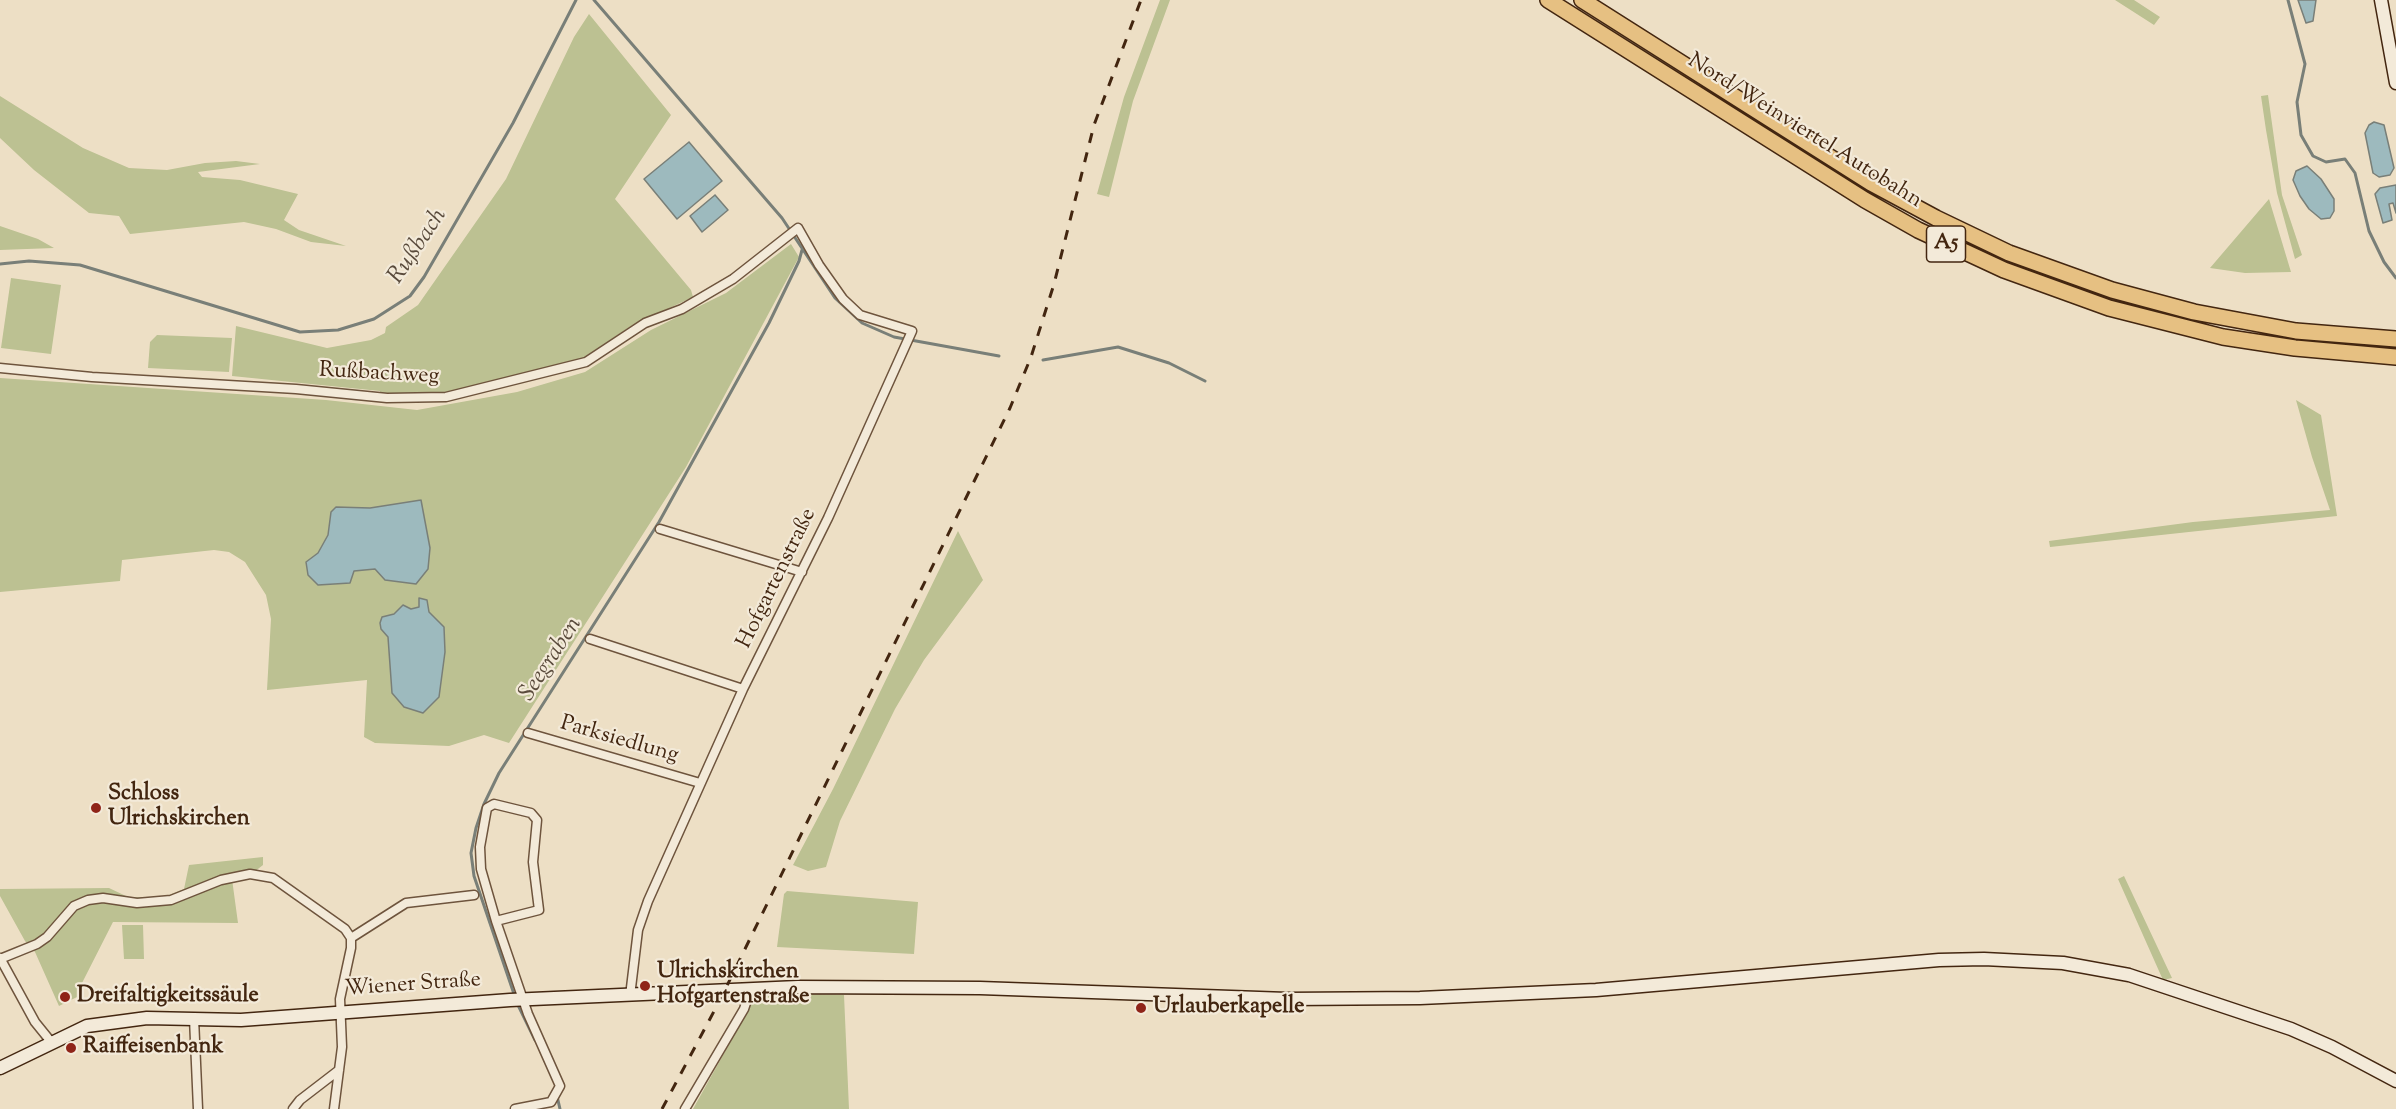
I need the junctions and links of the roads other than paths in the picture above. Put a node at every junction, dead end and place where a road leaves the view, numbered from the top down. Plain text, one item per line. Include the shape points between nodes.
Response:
1 (1548, 0) edge
2 (1582, 0) edge
3 (2381, 0) edge
4 (2396, 82) edge
5 (793, 233) joint
6 (2396, 339) edge
7 (2396, 357) edge
8 (0, 368) edge
9 (660, 529) dead end
10 (802, 572) junction
11 (590, 639) dead end
12 (743, 690) junction
13 (528, 733) dead end
14 (700, 783) junction
15 (474, 895) dead end
16 (496, 921) junction
17 (351, 938) junction
18 (0, 958) edge
19 (751, 988) junction
20 (630, 996) junction
21 (517, 999) junction
22 (340, 1012) junction
23 (194, 1018) junction
24 (52, 1043) junction
25 (0, 1068) edge
26 (339, 1070) junction
27 (2396, 1081) edge
28 (198, 1109) edge
29 (293, 1109) edge
30 (334, 1109) edge
31 (515, 1109) edge
32 (685, 1109) edge

1 - 7 highway, Nord/Weinviertel Autobahn / A5 via 1874,205 2004,270 2109,308 2223,337 2315,351
2 - 6 highway, Nord/Weinviertel Autobahn / A5 via 1871,183 2009,253 2112,290 2193,312 2296,331
3 - 4 street
5 - 8 street, Rußbachweg via 714,291 645,323 585,362 446,397 387,398
5 - 10 street, Hofgartenstraße via 843,299 860,315 912,331
9 - 10 street
10 - 12 street, Hofgartenstraße
11 - 12 street
12 - 14 street, Hofgartenstraße
13 - 14 street, Parksiedlung
14 - 20 street, Hofgartenstraße via 638,930
15 - 17 street via 406,903
16 - 16 street via 481,869 480,847 487,808 494,804 531,813 537,820 533,862 538,910
16 - 21 street
17 - 18 street via 299,894 273,878 250,874 221,880 171,900 88,900 74,906 37,944
17 - 22 street
18 - 24 street via 35,1022
19 - 20 street, Wiener Straße
19 - 27 street, Wiener Straße via 839,986 1359,999 1596,990 1939,960 2021,960 2092,967 2178,991 2291,1029
19 - 32 street via 744,1009
20 - 21 street, Wiener Straße
21 - 22 street, Wiener Straße
21 - 31 street via 560,1086 557,1095
22 - 23 street, Wiener Straße via 242,1020
22 - 26 street
23 - 24 street, Wiener Straße via 101,1023
23 - 28 street
24 - 25 street, Wiener Straße
26 - 29 street
26 - 30 street

